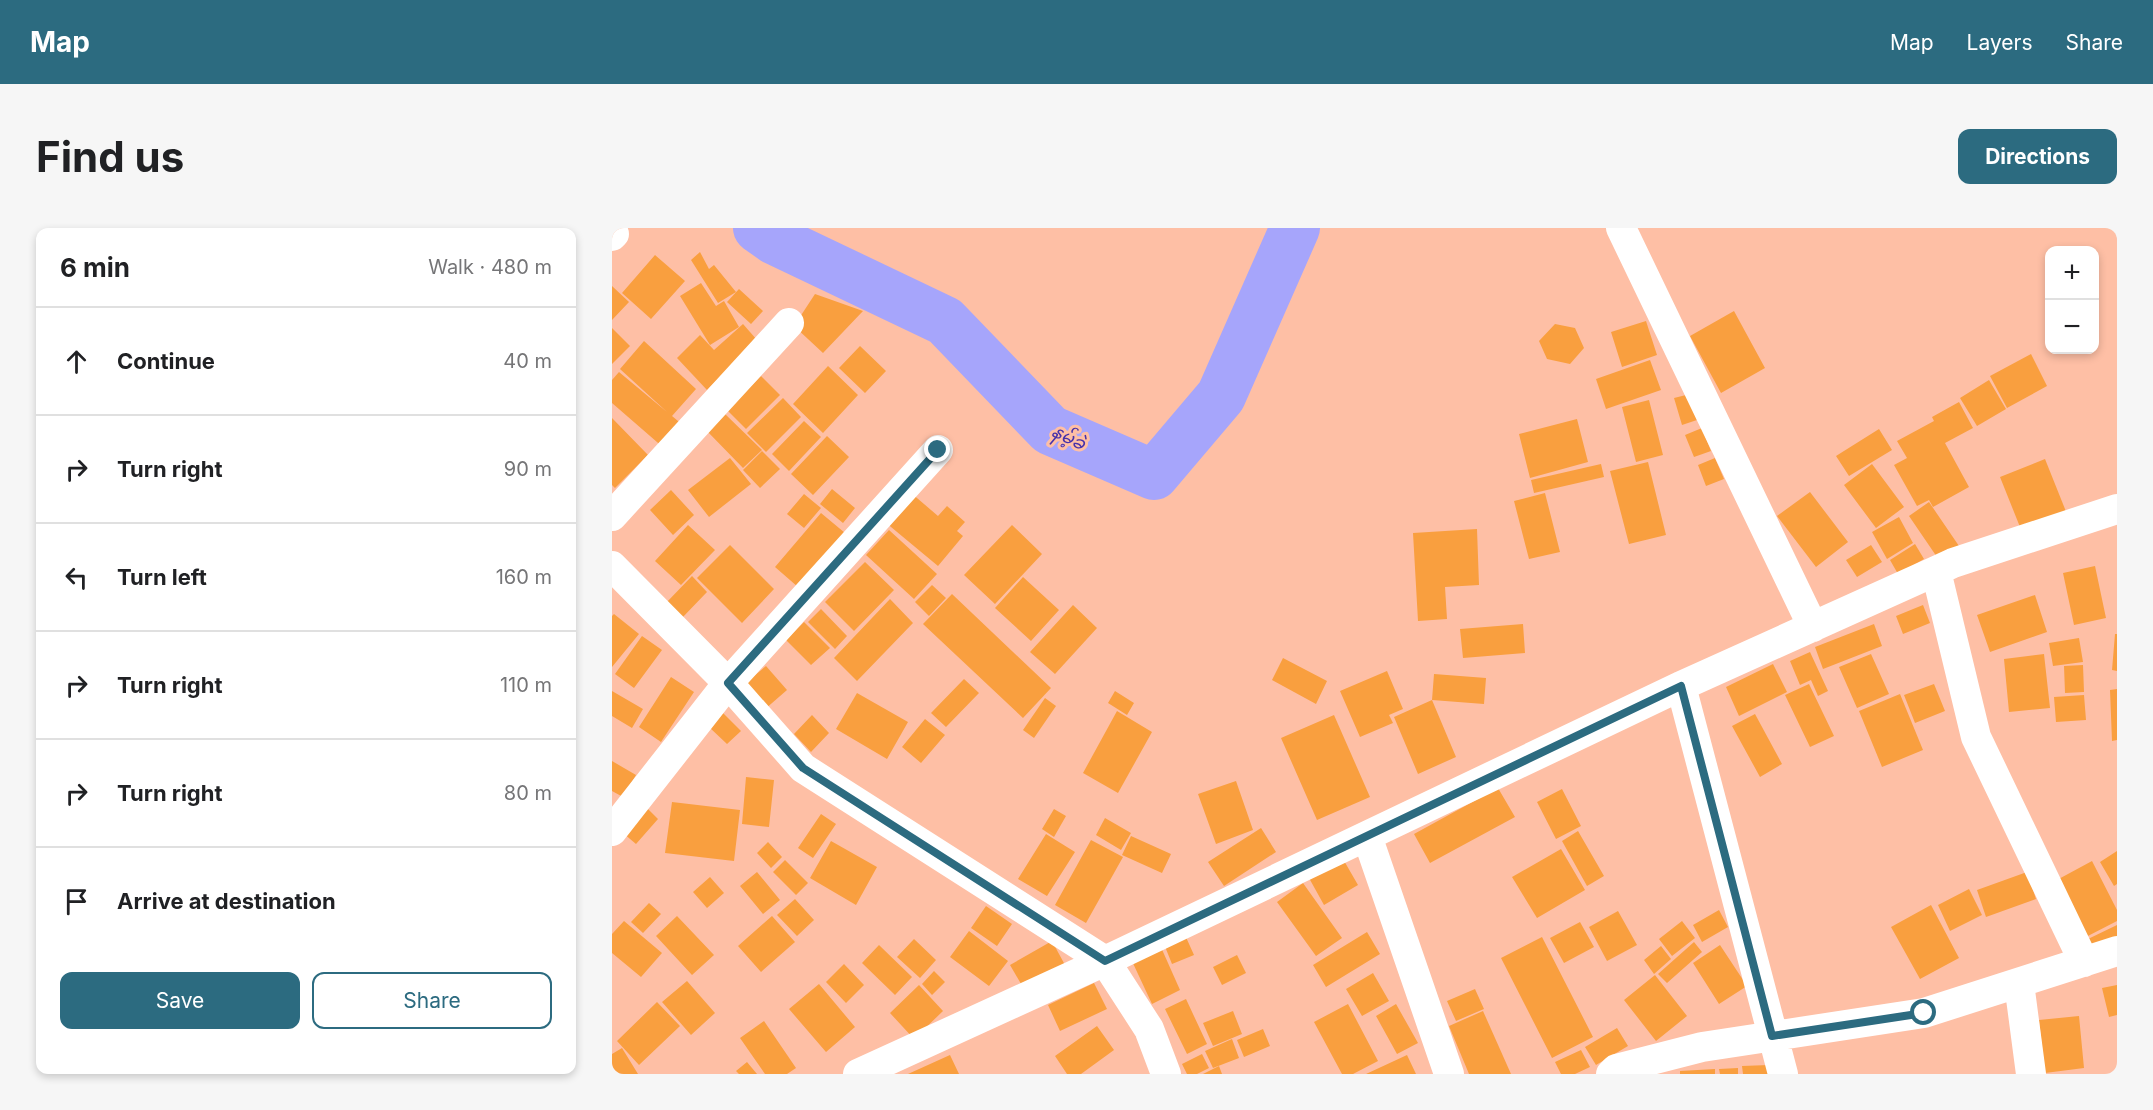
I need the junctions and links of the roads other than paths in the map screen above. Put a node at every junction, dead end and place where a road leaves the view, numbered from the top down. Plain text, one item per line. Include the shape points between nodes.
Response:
1 (1621, 228) edge
2 (789, 323) dead end
3 (938, 450) dead end
4 (2117, 509) edge
5 (612, 516) edge
6 (612, 566) edge
7 (1936, 571) junction
8 (1813, 627) junction
9 (728, 683) junction
10 (1681, 686) junction
11 (612, 831) edge
12 (1367, 836) junction
13 (2117, 951) edge
14 (1105, 961) junction
15 (2084, 962) junction
16 (2019, 983) junction
17 (1772, 1036) junction
18 (858, 1074) edge
19 (1166, 1074) edge
20 (1449, 1074) edge
21 (1611, 1074) edge
22 (1783, 1074) edge
23 (2031, 1074) edge

1 - 8 street
2 - 5 street
3 - 9 street
4 - 7 street
6 - 9 street
7 - 8 street
7 - 15 street via 1976,737
8 - 10 street
9 - 11 street
9 - 14 street via 803,768
10 - 12 street
10 - 17 street
12 - 14 street
12 - 20 street
13 - 15 street
14 - 18 street
14 - 19 street via 1149,1029
15 - 16 street
16 - 17 street via 1924,1013
16 - 23 street
17 - 21 street via 1702,1047 1616,1069
17 - 22 street

